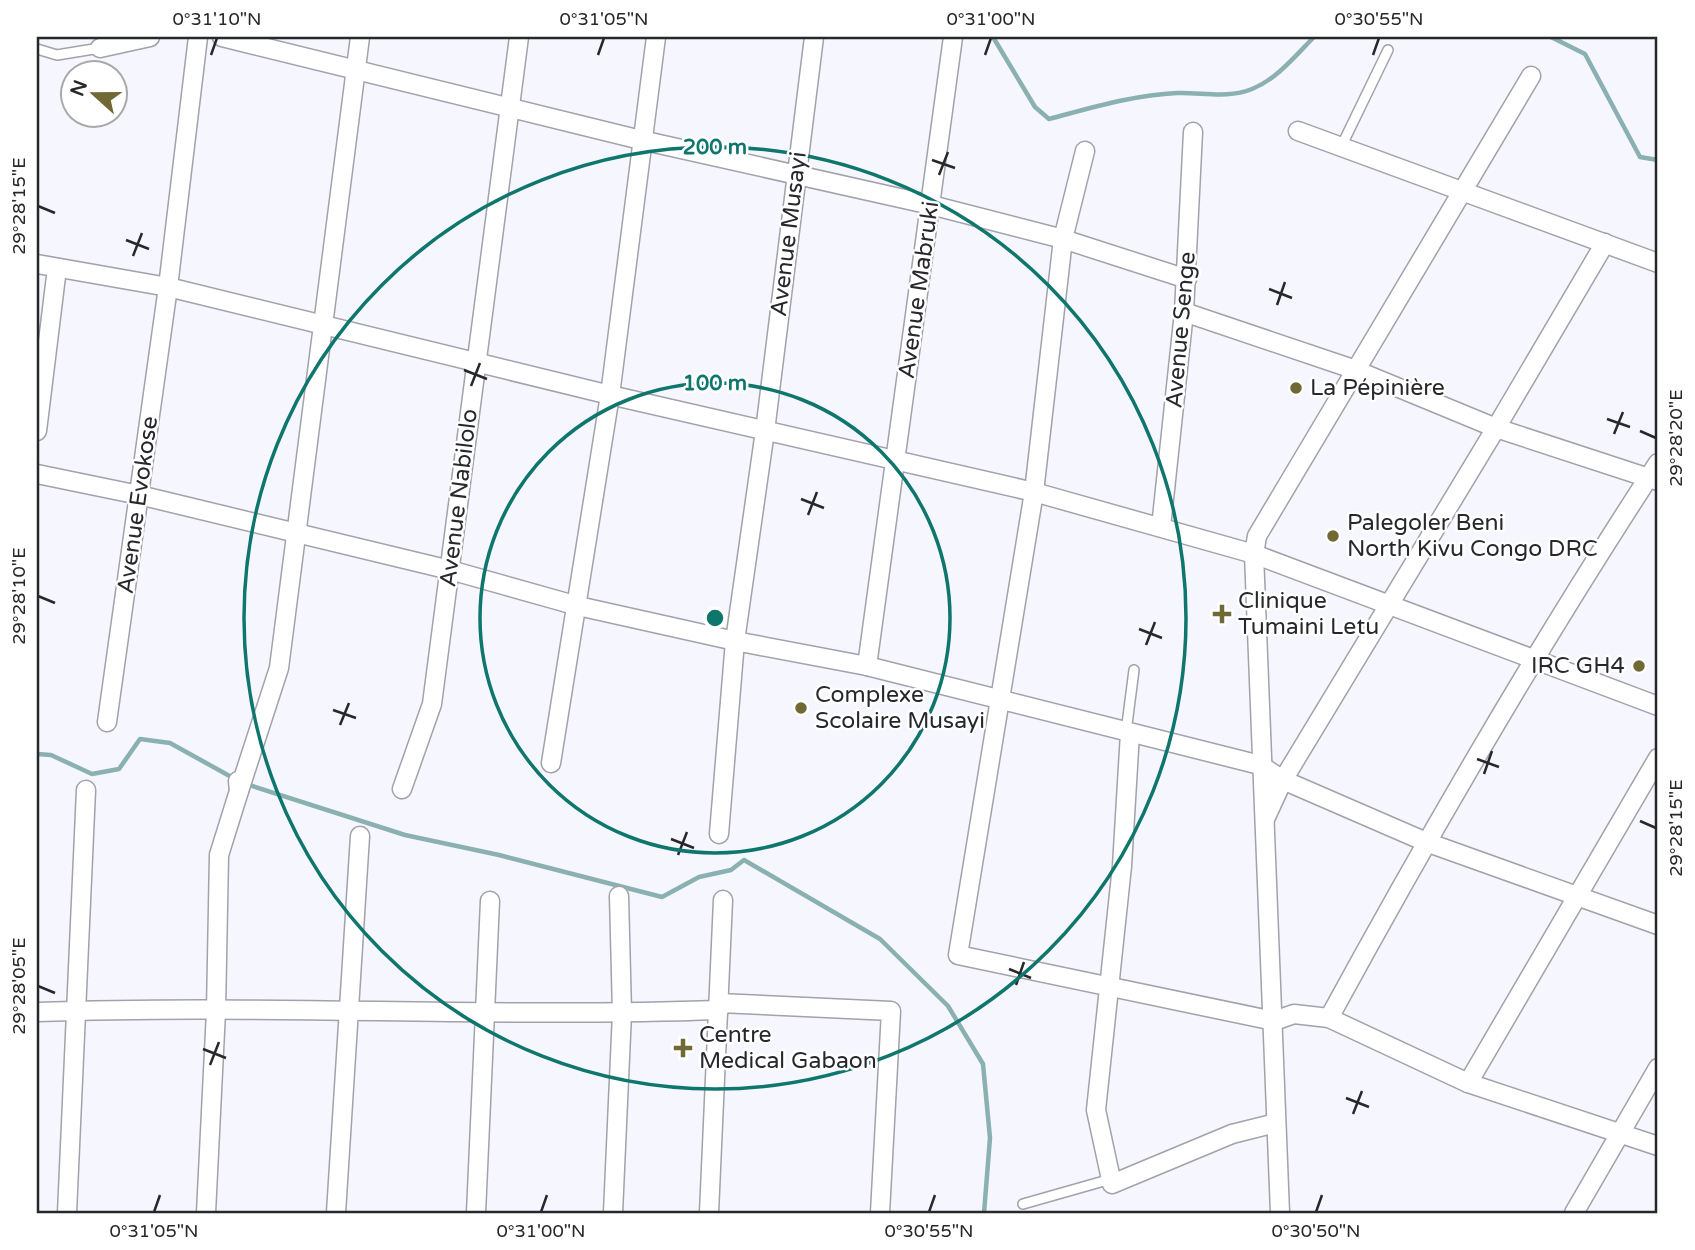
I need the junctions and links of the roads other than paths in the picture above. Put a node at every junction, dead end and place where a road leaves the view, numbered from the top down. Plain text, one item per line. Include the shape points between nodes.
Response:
1 (150, 37) edge
2 (198, 37) edge
3 (222, 37) edge
4 (360, 37) edge
5 (519, 37) edge
6 (656, 37) edge
7 (814, 37) edge
8 (953, 37) edge
9 (100, 48) joint
10 (37, 49) edge
11 (1388, 50) dead end
12 (354, 70) junction
13 (1531, 76) dead end
14 (509, 107) junction
15 (1298, 131) dead end
16 (1193, 132) dead end
17 (641, 140) junction
18 (1341, 147) junction
19 (1085, 151) dead end
20 (796, 174) junction
21 (1464, 192) junction
22 (931, 205) junction
23 (1063, 239) junction
24 (1605, 243) junction
25 (1658, 263) edge
26 (37, 264) edge
27 (57, 268) junction
28 (1187, 279) junction
29 (168, 287) junction
30 (1184, 312) junction
31 (321, 325) junction
32 (477, 362) junction
33 (1353, 369) junction
34 (610, 395) junction
35 (1496, 429) junction
36 (765, 430) junction
37 (37, 431) edge
38 (897, 460) junction
39 (37, 474) edge
40 (1655, 474) edge
41 (1034, 492) junction
42 (139, 495) junction
43 (1161, 527) junction
44 (296, 534) junction
45 (1254, 554) junction
46 (450, 570) junction
47 (1388, 605) junction
48 (578, 606) junction
49 (735, 641) junction
50 (1534, 660) junction
51 (867, 666) junction
52 (1134, 670) dead end
53 (1000, 701) junction
54 (1658, 706) edge
55 (107, 722) dead end
56 (1128, 733) junction
57 (1658, 758) edge
58 (551, 763) dead end
59 (1260, 765) junction
60 (1283, 780) junction
61 (402, 789) dead end
62 (86, 790) dead end
63 (1264, 822) junction
64 (719, 834) dead end
65 (360, 836) dead end
66 (1426, 842) junction
67 (1576, 895) junction
68 (619, 896) dead end
69 (723, 900) dead end
70 (490, 901) dead end
71 (1658, 925) edge
72 (1107, 986) junction
73 (719, 1006) junction
74 (351, 1009) junction
75 (74, 1010) junction
76 (483, 1010) junction
77 (216, 1011) junction
78 (37, 1012) edge
79 (622, 1013) junction
80 (1329, 1018) junction
81 (1274, 1021) junction
82 (1658, 1068) edge
83 (1468, 1083) junction
84 (1276, 1123) junction
85 (1620, 1134) junction
86 (1658, 1146) edge
87 (1111, 1179) junction
88 (1023, 1204) dead end
89 (67, 1213) edge
90 (206, 1213) edge
91 (336, 1213) edge
92 (476, 1213) edge
93 (613, 1213) edge
94 (709, 1213) edge
95 (880, 1213) edge
96 (1280, 1213) edge
97 (1574, 1213) edge

1 - 9 street
2 - 29 street, Avenue Evokose
3 - 12 street
4 - 12 street
5 - 14 street, Avenue Nabilolo
6 - 17 street
7 - 20 street, Avenue Musayi
8 - 22 street, Avenue Mabruki
9 - 10 lane via 57,55
11 - 18 lane
12 - 14 street
12 - 31 street
13 - 21 street
14 - 17 street
14 - 32 street, Avenue Nabilolo
15 - 18 street
16 - 28 street, Avenue Senge
17 - 20 street
17 - 34 street
18 - 21 street
19 - 23 street
20 - 22 street
20 - 36 street, Avenue Musayi
21 - 24 street
21 - 33 street
22 - 23 street
22 - 38 street, Avenue Mabruki
23 - 28 street
23 - 41 street
24 - 25 street
24 - 35 street
26 - 27 street
27 - 29 street
27 - 37 street
28 - 30 street, Avenue Senge
29 - 31 street
29 - 42 street, Avenue Evokose
30 - 33 street
30 - 43 street, Avenue Senge
31 - 32 street
31 - 44 street
32 - 34 street
32 - 46 street, Avenue Nabilolo
33 - 35 street
33 - 45 street via 1257,536
34 - 36 street
34 - 48 street
35 - 40 street
35 - 47 street
36 - 38 street
36 - 49 street, Avenue Musayi
38 - 41 street
38 - 51 street, Avenue Mabruki
39 - 42 street
40 - 50 street
41 - 43 street
41 - 53 street
42 - 44 street
42 - 55 street, Avenue Evokose
43 - 45 street
44 - 46 street
44 - 77 street via 279,668 219,855
45 - 47 street
45 - 59 street
46 - 48 street
46 - 61 street, Avenue Nabilolo via 432,704
47 - 50 street
47 - 60 street
48 - 49 street
48 - 58 street
49 - 51 street
49 - 64 street, Avenue Musayi
50 - 54 street
50 - 66 street
51 - 53 street
52 - 56 lane
53 - 56 street
53 - 72 street via 958,954
56 - 59 street
56 - 72 street via 1122,866
57 - 67 street
59 - 60 street
59 - 63 street
60 - 63 street
60 - 66 street
62 - 75 street
63 - 81 street
65 - 74 street
66 - 67 street
66 - 80 street
67 - 71 street
67 - 83 street
68 - 79 street
69 - 73 street
70 - 76 street
72 - 81 street
72 - 87 street via 1096,1110
73 - 79 street
73 - 94 street
73 - 95 street via 891,1011
74 - 76 street
74 - 77 street
74 - 91 street
75 - 77 street
75 - 78 street
75 - 89 street
76 - 79 street
76 - 92 street
77 - 90 street
79 - 93 street
80 - 81 street via 1294,1014
80 - 83 street
81 - 84 street
82 - 85 street
83 - 85 street
84 - 87 street via 1232,1134 1112,1184
84 - 96 street
85 - 86 street
85 - 97 street
87 - 88 lane

